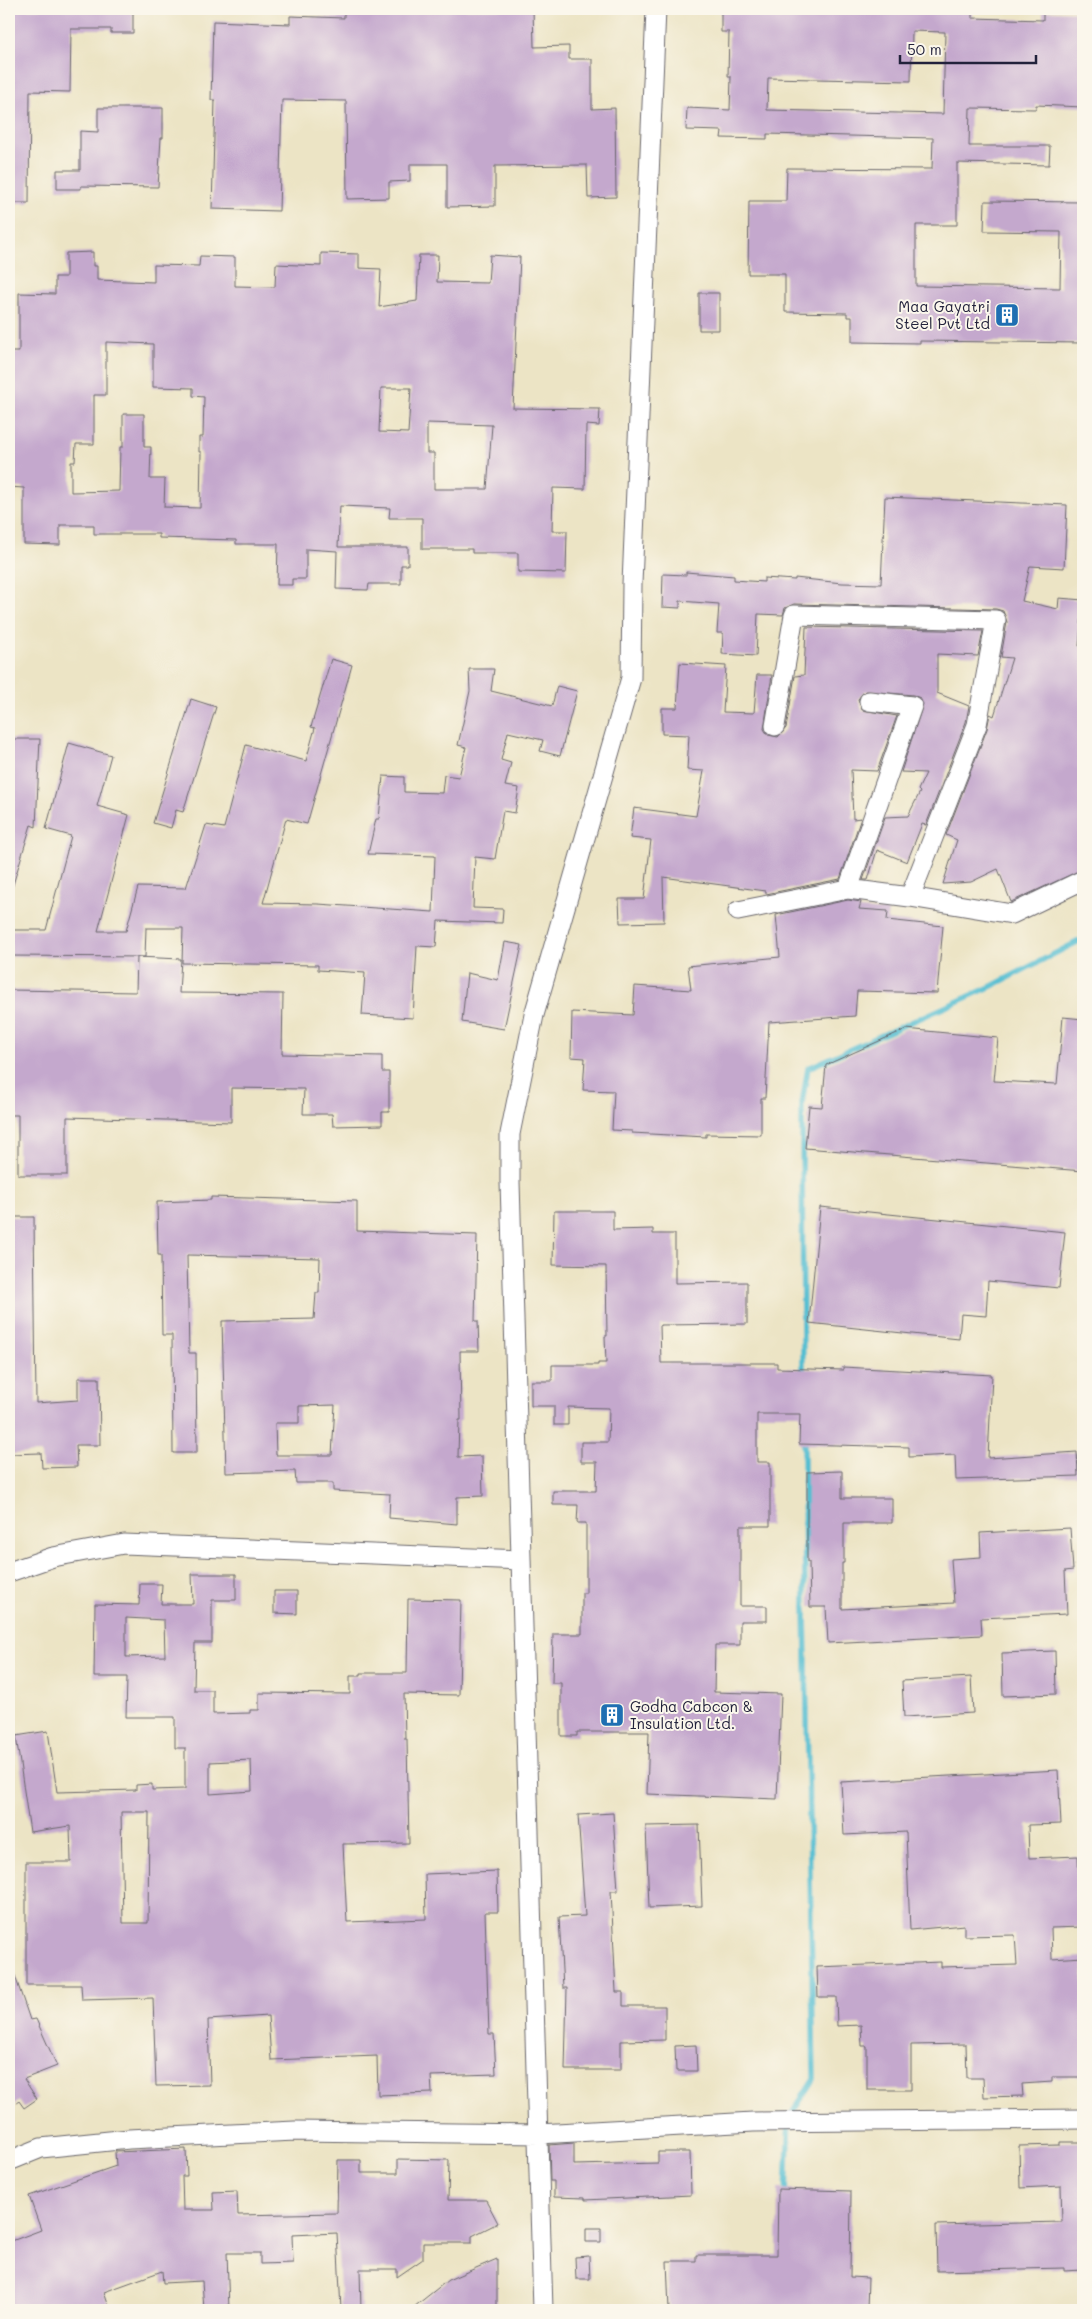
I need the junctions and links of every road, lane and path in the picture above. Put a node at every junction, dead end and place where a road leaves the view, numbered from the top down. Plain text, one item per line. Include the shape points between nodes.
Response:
1 (656, 9) edge
2 (869, 701) dead end
3 (775, 726) dead end
4 (1083, 880) edge
5 (848, 889) junction
6 (910, 897) junction
7 (738, 912) dead end
8 (520, 1560) junction
9 (9, 1572) edge
10 (1083, 2119) edge
11 (539, 2134) junction
12 (9, 2161) edge
13 (543, 2310) edge

1 - 8 street via 632,584 631,678 534,1015 510,1134
2 - 5 street via 912,706
3 - 6 street via 794,615 996,620 977,725
4 - 6 street via 1012,914
5 - 6 street
5 - 7 street
8 - 9 street via 124,1544 53,1557
8 - 11 street
10 - 11 street via 753,2122
11 - 12 street via 295,2131 129,2139 40,2148
11 - 13 street

